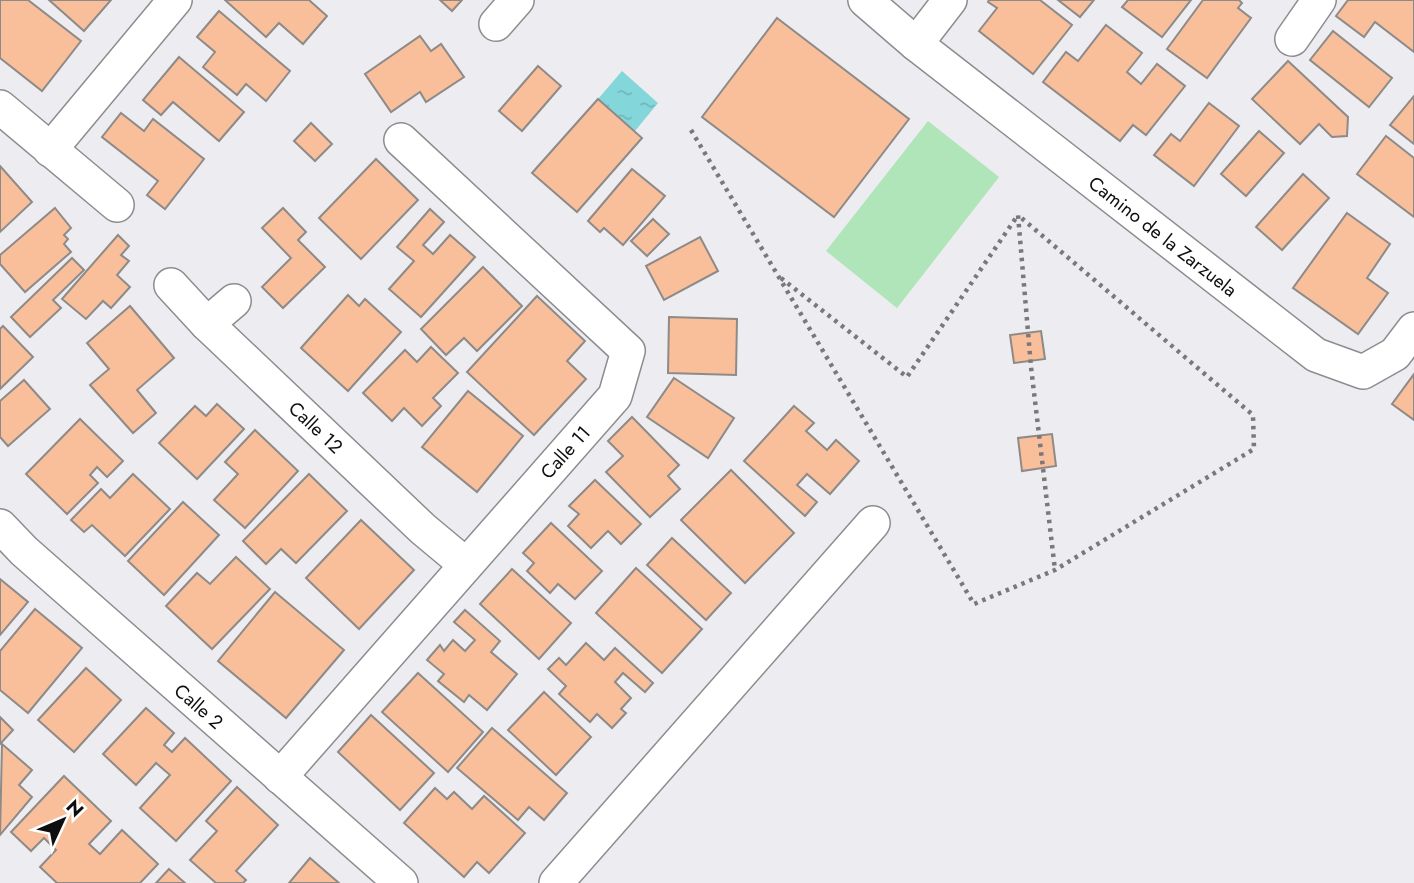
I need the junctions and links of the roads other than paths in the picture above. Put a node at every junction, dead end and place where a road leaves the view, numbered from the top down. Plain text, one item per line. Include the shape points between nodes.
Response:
1 (176, 0) edge
2 (865, 0) edge
3 (950, 0) edge
4 (1319, 0) edge
5 (1292, 39) dead end
6 (916, 44) junction
7 (0, 107) edge
8 (401, 140) dead end
9 (50, 150) junction
10 (117, 205) dead end
11 (171, 285) dead end
12 (234, 301) dead end
13 (206, 324) junction
14 (1414, 329) edge
15 (873, 523) dead end
16 (0, 526) edge
17 (465, 564) junction
18 (280, 777) junction
19 (401, 883) edge
20 (556, 883) edge

1 - 9 street
2 - 6 street, Camino de la Zarzuela
3 - 6 street
4 - 5 street
6 - 14 street, Camino de la Zarzuela via 1316,355 1363,372 1395,354
7 - 9 street
8 - 17 street, Calle 11 via 628,351 615,396
9 - 10 street
11 - 13 street, Calle 12
12 - 13 street
13 - 17 street, Calle 12
15 - 20 street
16 - 18 street, Calle 2
17 - 18 street, Calle 11
18 - 19 street, Calle 2

